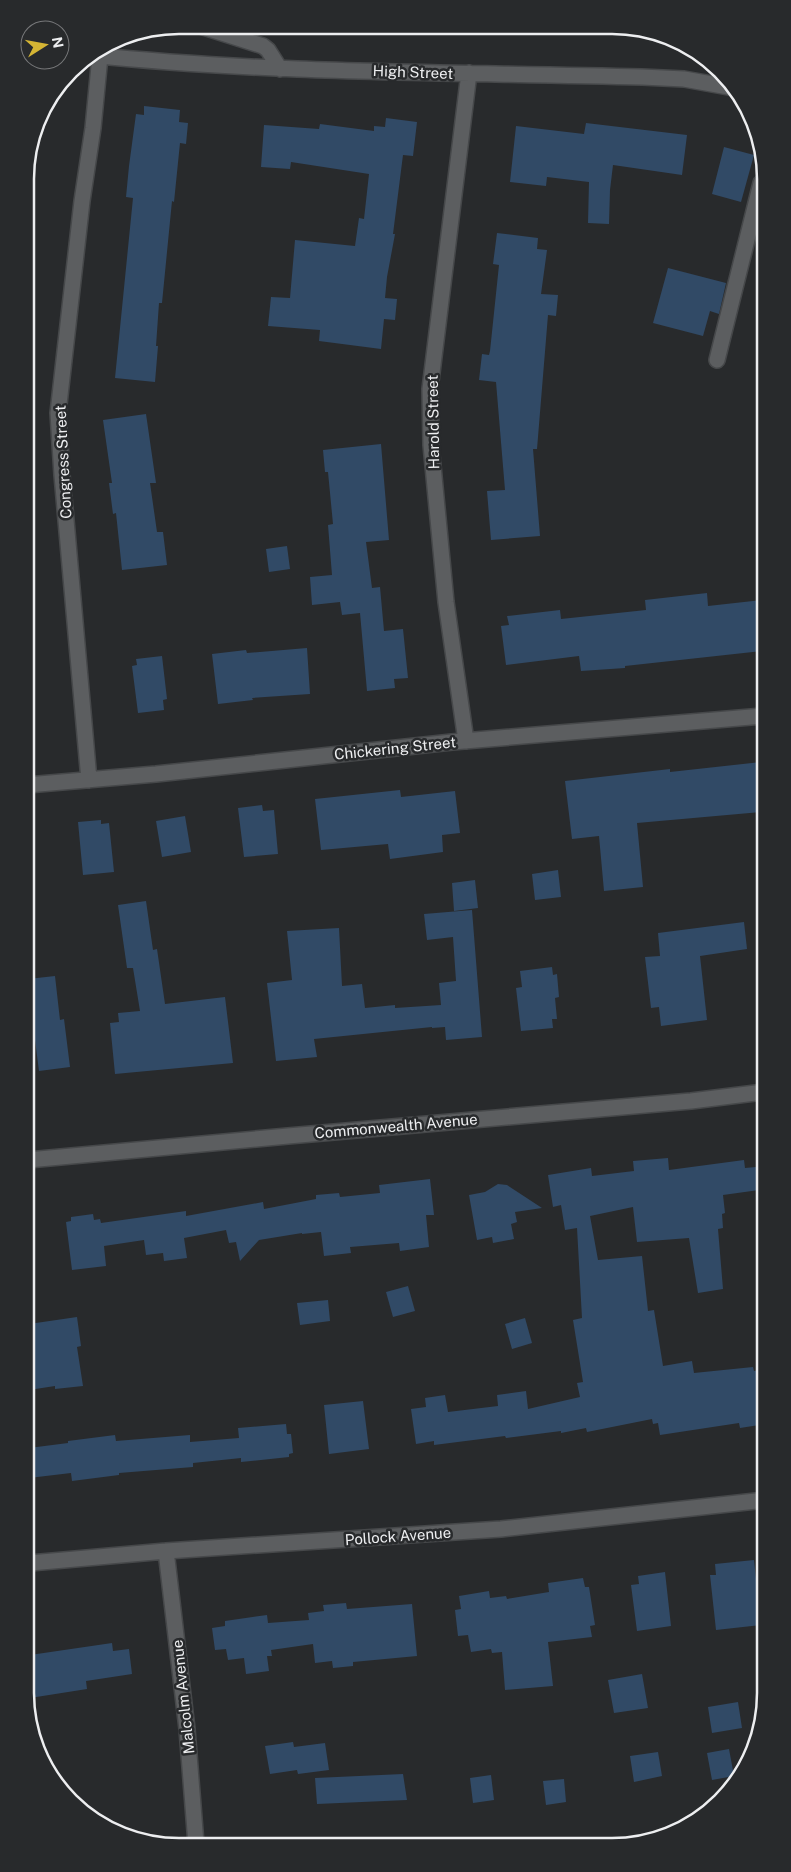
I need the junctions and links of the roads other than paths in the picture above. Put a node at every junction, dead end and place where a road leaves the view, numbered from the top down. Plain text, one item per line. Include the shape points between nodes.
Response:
1 (225, 34) edge
2 (102, 56) edge
3 (96, 60) edge
4 (280, 69) junction
5 (469, 73) junction
6 (723, 86) edge
7 (757, 199) edge
8 (717, 360) dead end
9 (757, 717) edge
10 (466, 741) junction
11 (89, 780) junction
12 (34, 784) edge
13 (757, 1093) edge
14 (34, 1159) edge
15 (757, 1501) edge
16 (166, 1551) junction
17 (34, 1563) edge
18 (196, 1838) edge

1 - 4 street via 263,46
2 - 4 street, High Street
3 - 11 street, Congress Street via 93,128 80,210 58,413
4 - 5 street, High Street
5 - 6 street, High Street via 667,78
5 - 10 street, Harold Street via 430,389 431,445 446,602
7 - 8 street
9 - 10 street, Chickering Street
10 - 11 street, Chickering Street
11 - 12 street, Chickering Street
13 - 14 street, Commonwealth Avenue
15 - 16 street, Pollock Avenue via 501,1529
16 - 17 street, Pollock Avenue
16 - 18 street, Malcolm Avenue via 187,1730

